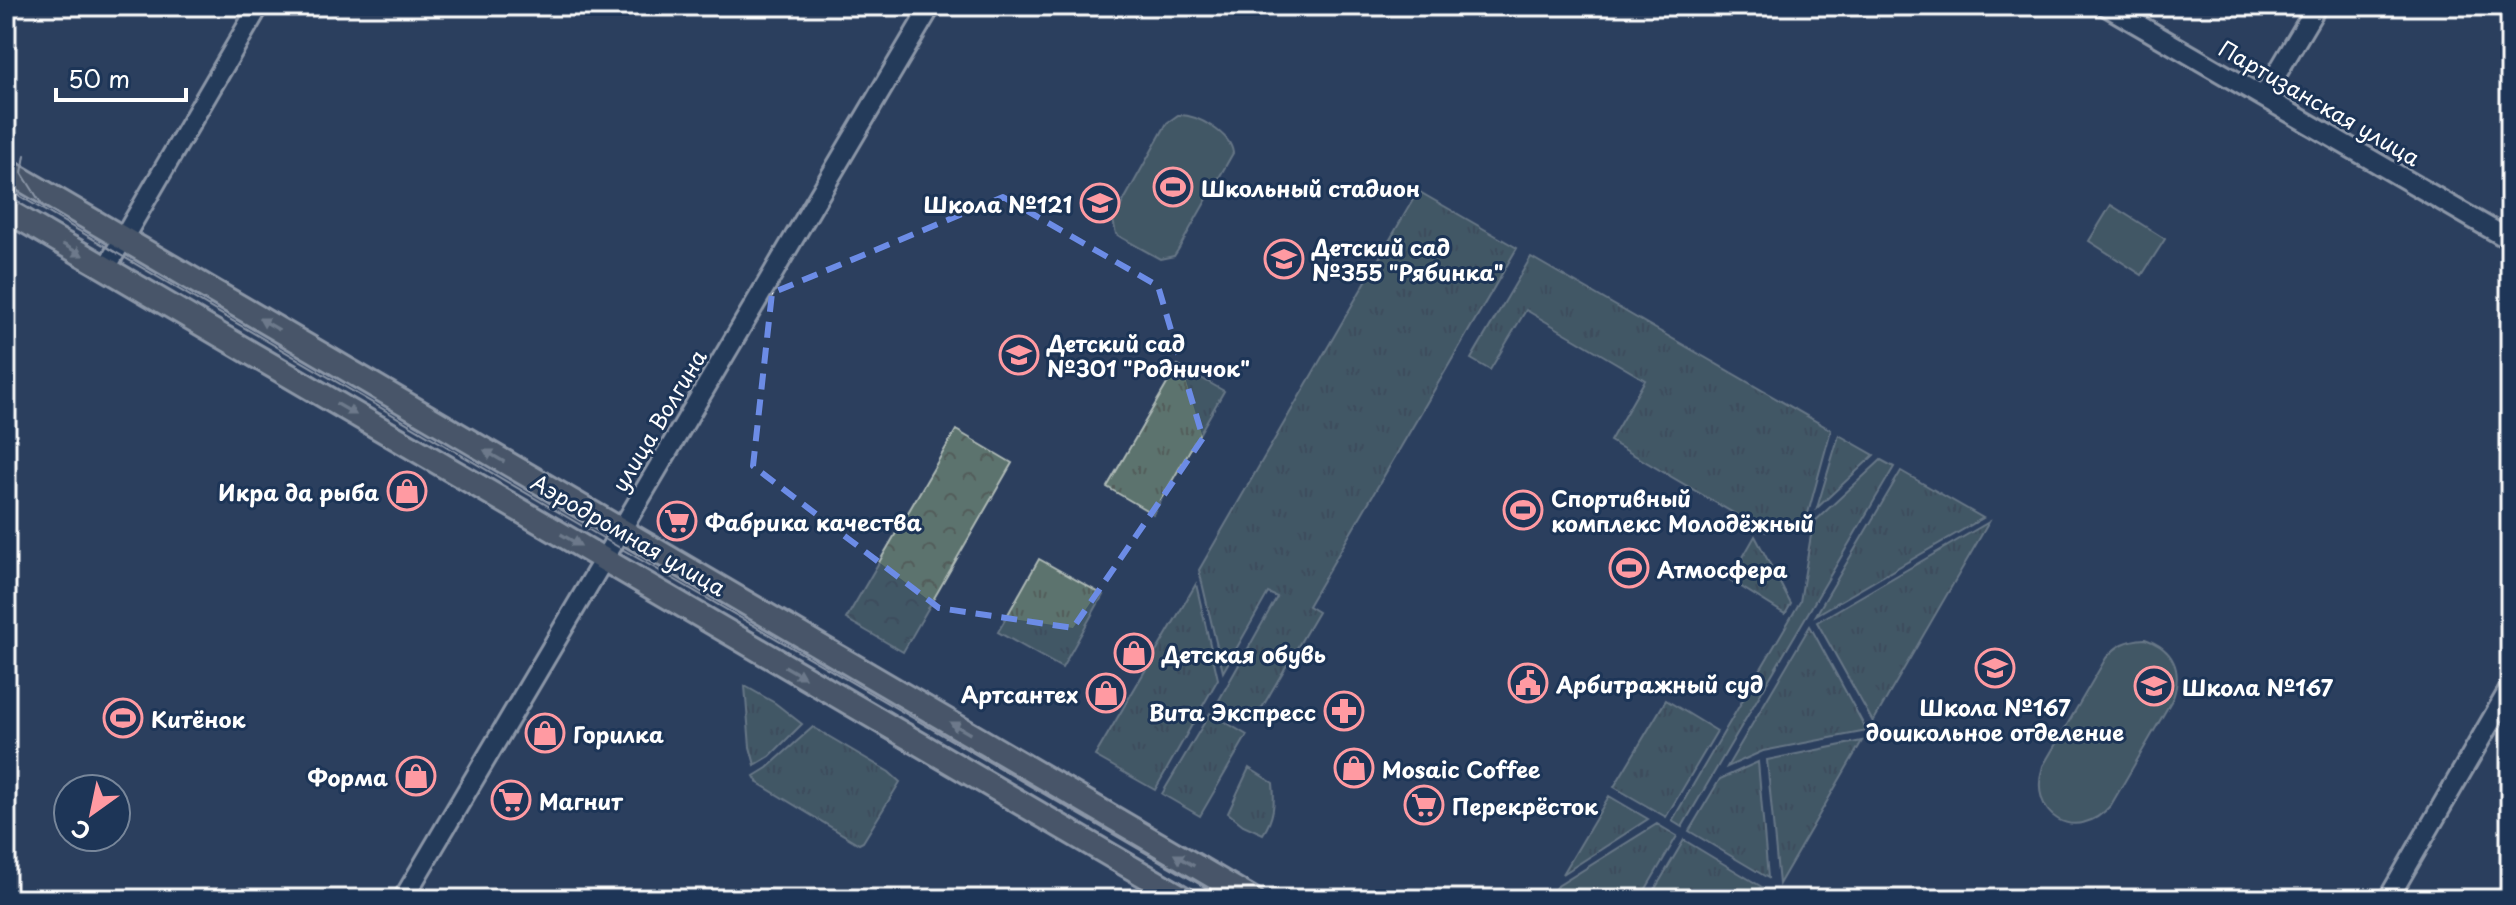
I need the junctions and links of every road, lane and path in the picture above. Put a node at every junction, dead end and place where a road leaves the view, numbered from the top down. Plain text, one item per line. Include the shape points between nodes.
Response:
1 (259, 6) edge
2 (931, 6) edge
3 (2317, 6) edge
4 (2118, 9) edge
5 (2263, 97) junction
6 (6, 170) edge
7 (6, 210) edge
8 (123, 239) junction
9 (2510, 240) edge
10 (106, 268) junction
11 (621, 530) junction
12 (603, 559) junction
13 (2510, 688) edge
14 (403, 899) edge
15 (1185, 899) edge
16 (1252, 899) edge
17 (2388, 899) edge

1 - 8 street
2 - 11 street, улица Волгина
3 - 5 street
4 - 5 street, Партизанская улица
5 - 9 street, Партизанская улица
6 - 8 main road, Аэродромная улица
7 -> 10 main road, Аэродромная улица
8 - 10 street
11 -> 8 main road, Аэродромная улица
10 -> 12 main road, Аэродромная улица
11 - 12 street, улица Волгина
16 -> 11 main road, Аэродромная улица
12 - 14 street, улица Волгина
12 -> 15 main road, Аэродромная улица
13 - 17 street

